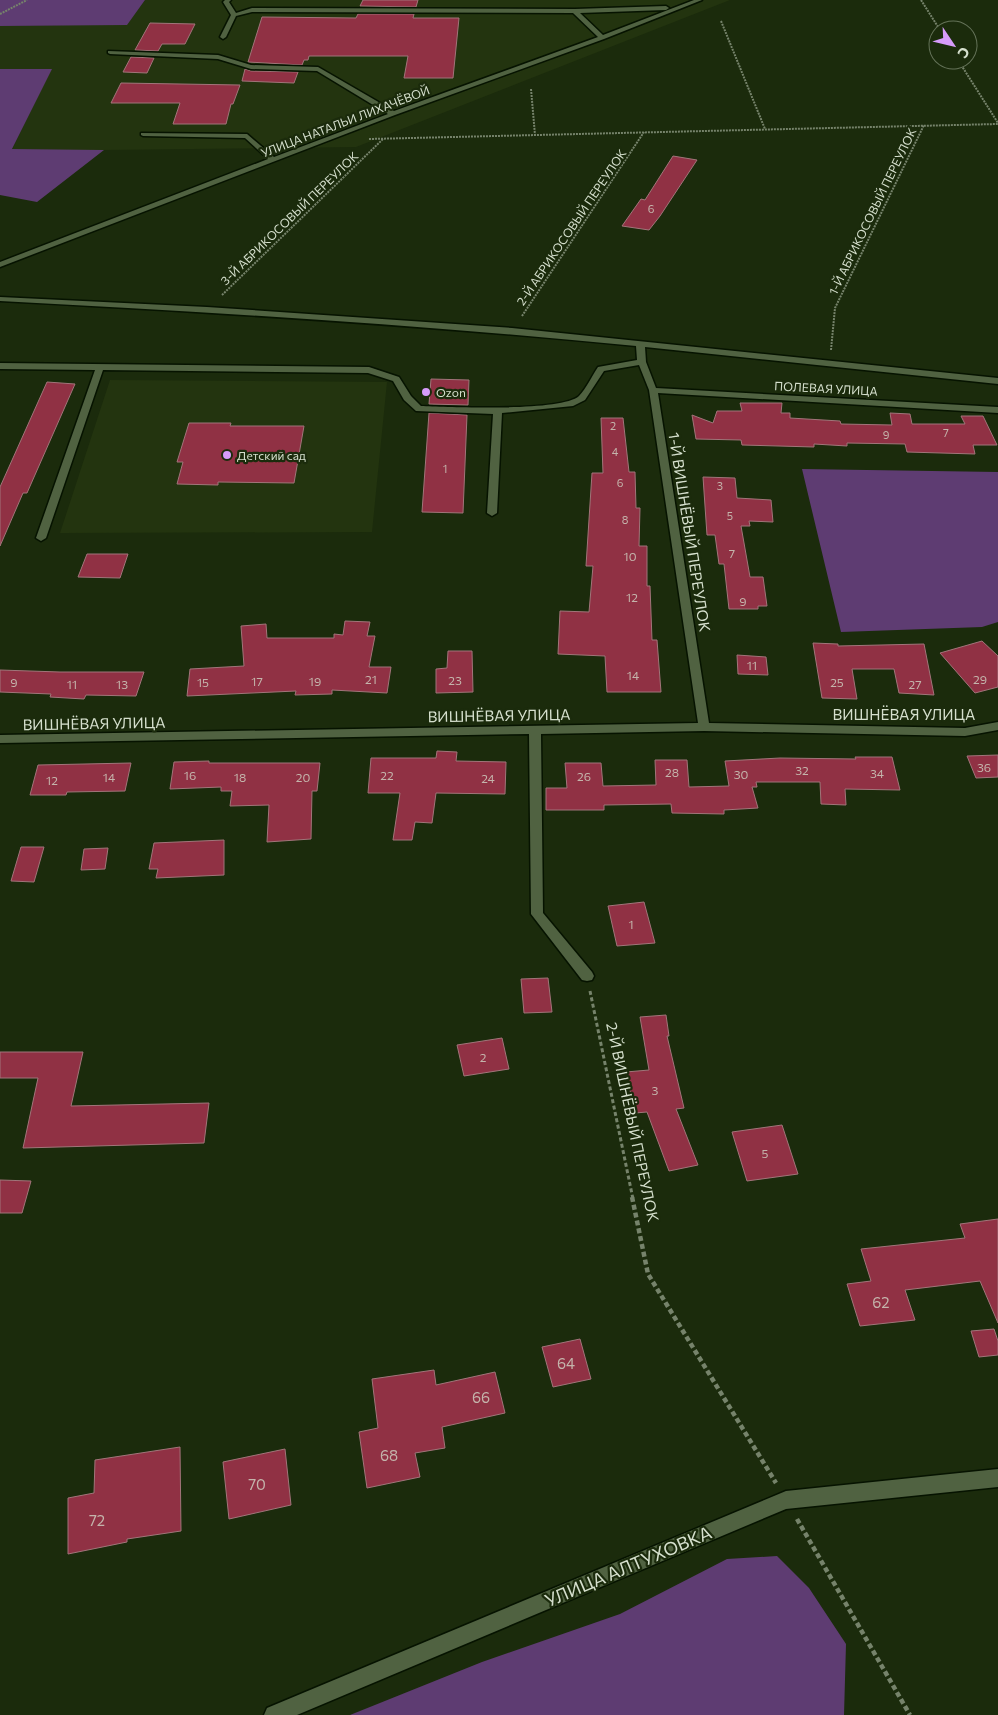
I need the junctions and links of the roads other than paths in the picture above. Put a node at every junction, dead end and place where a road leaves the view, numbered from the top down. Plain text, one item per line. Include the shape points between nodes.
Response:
1 (228, 0) edge
2 (699, 0) edge
3 (676, 8) junction
4 (576, 11) junction
5 (234, 15) junction
6 (223, 37) dead end
7 (602, 38) junction
8 (110, 52) dead end
9 (393, 114) junction
10 (144, 134) dead end
11 (273, 160) junction
12 (0, 265) edge
13 (0, 299) edge
14 (640, 344) junction
15 (642, 362) junction
16 (0, 366) edge
17 (100, 367) junction
18 (998, 381) edge
19 (654, 390) junction
20 (998, 410) edge
21 (498, 411) junction
22 (492, 513) dead end
23 (41, 538) dead end
24 (998, 726) edge
25 (704, 727) junction
26 (535, 730) junction
27 (0, 739) edge
28 (587, 976) road end
29 (998, 1478) edge
30 (274, 1715) edge

1 - 5 street via 226,2
2 - 3 street, УЛИЦА НАТАЛЬИ ЛИХАЧЁВОЙ
3 - 4 street
3 - 7 street, УЛИЦА НАТАЛЬИ ЛИХАЧЁВОЙ
4 - 5 street via 252,10
4 - 7 street
5 - 6 street
7 - 9 street, УЛИЦА НАТАЛЬИ ЛИХАЧЁВОЙ
8 - 9 street via 218,57 251,67 318,69
9 - 11 street, УЛИЦА НАТАЛЬИ ЛИХАЧЁВОЙ
10 - 11 street via 247,136
11 - 12 street, УЛИЦА НАТАЛЬИ ЛИХАЧЁВОЙ
13 - 14 street via 512,331
14 - 15 street, 1-Й ВИШНЁВЫЙ ПЕРЕУЛОК
14 - 18 street
15 - 19 street, 1-Й ВИШНЁВЫЙ ПЕРЕУЛОК
15 - 21 street via 601,369 582,398 570,404
16 - 17 street
17 - 21 street via 369,370 396,379 407,398 419,409
17 - 23 street
19 - 20 street, ПОЛЕВАЯ УЛИЦА
19 - 25 street, 1-Й ВИШНЁВЫЙ ПЕРЕУЛОК
21 - 22 street
24 - 25 street, ВИШНЁВАЯ УЛИЦА via 965,732
25 - 26 street, ВИШНЁВАЯ УЛИЦА
26 - 27 street, ВИШНЁВАЯ УЛИЦА
26 - 28 street via 537,914
29 - 30 street, УЛИЦА АЛТУХОВКА via 786,1500

